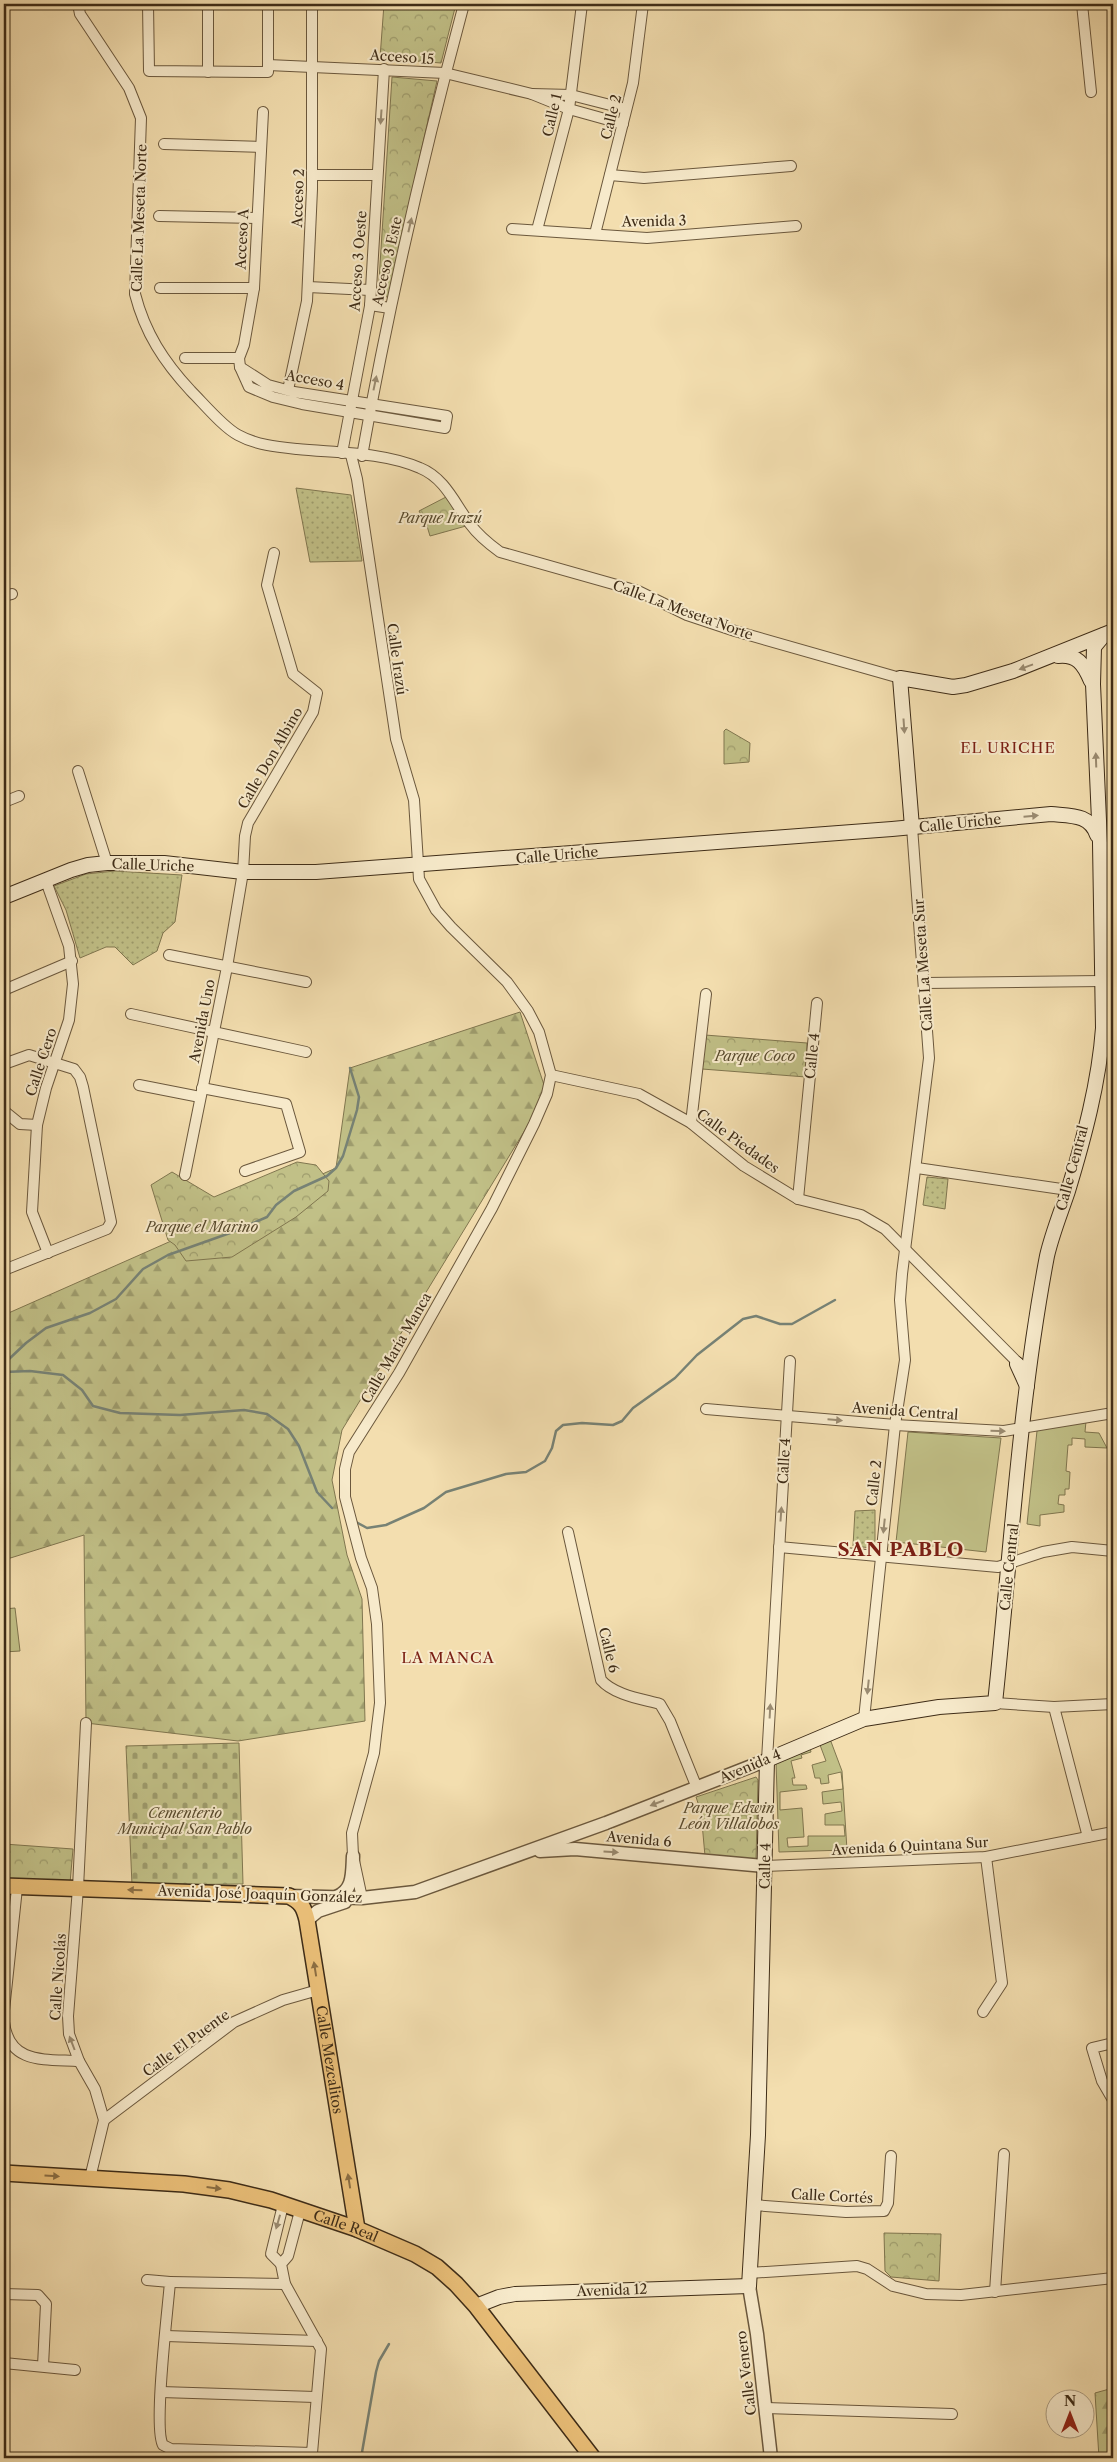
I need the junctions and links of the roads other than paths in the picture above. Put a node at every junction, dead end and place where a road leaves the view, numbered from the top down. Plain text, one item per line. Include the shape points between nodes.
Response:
1 (78, 4) edge
2 (148, 4) edge
3 (208, 4) edge
4 (268, 4) edge
5 (312, 4) edge
6 (464, 4) edge
7 (582, 4) edge
8 (643, 4) edge
9 (1082, 4) edge
10 (268, 65) junction
11 (313, 66) junction
12 (384, 69) junction
13 (208, 72) junction
14 (445, 73) junction
15 (1091, 92) dead end
16 (532, 94) junction
17 (571, 95) junction
18 (569, 109) junction
19 (626, 109) junction
20 (263, 112) dead end
21 (623, 124) junction
22 (164, 144) dead end
23 (261, 147) junction
24 (790, 166) dead end
25 (312, 175) junction
26 (377, 175) junction
27 (610, 175) junction
28 (159, 216) dead end
29 (257, 218) junction
30 (796, 226) dead end
31 (512, 228) dead end
32 (537, 230) junction
33 (595, 234) junction
34 (308, 287) junction
35 (160, 288) dead end
36 (254, 288) junction
37 (370, 290) junction
38 (370, 305) junction
39 (390, 308) junction
40 (185, 358) dead end
41 (239, 362) junction
42 (288, 390) junction
43 (350, 400) junction
44 (371, 404) junction
45 (348, 411) junction
46 (369, 416) junction
47 (352, 455) junction
48 (274, 553) dead end
49 (1109, 633) edge
50 (1051, 657) junction
51 (900, 678) junction
52 (1093, 684) junction
53 (953, 687) junction
54 (902, 702) junction
55 (78, 771) dead end
56 (1097, 791) junction
57 (19, 796) dead end
58 (4, 802) edge
59 (910, 812) junction
60 (1051, 814) junction
61 (929, 825) junction
62 (912, 827) junction
63 (1100, 843) junction
64 (107, 863) junction
65 (417, 866) junction
66 (243, 872) junction
67 (46, 881) junction
68 (4, 897) edge
69 (1107, 953) edge
70 (169, 955) dead end
71 (72, 961) junction
72 (227, 967) junction
73 (1102, 981) junction
74 (306, 982) dead end
75 (925, 983) junction
76 (4, 990) edge
77 (706, 994) dead end
78 (817, 1003) dead end
79 (131, 1014) dead end
80 (215, 1033) junction
81 (306, 1052) dead end
82 (55, 1063) junction
83 (4, 1064) edge
84 (551, 1075) junction
85 (139, 1085) dead end
86 (201, 1092) junction
87 (4, 1111) edge
88 (691, 1123) junction
89 (37, 1125) junction
90 (917, 1168) junction
91 (245, 1171) dead end
92 (185, 1175) dead end
93 (1068, 1190) junction
94 (798, 1199) junction
95 (907, 1251) junction
96 (48, 1254) junction
97 (4, 1270) edge
98 (790, 1361) dead end
99 (1023, 1368) junction
100 (706, 1409) dead end
101 (1112, 1415) edge
102 (787, 1416) junction
103 (894, 1425) junction
104 (1022, 1428) junction
105 (568, 1532) dead end
106 (779, 1547) junction
107 (1113, 1551) edge
108 (880, 1558) junction
109 (1010, 1562) junction
110 (995, 1703) junction
111 (1113, 1704) edge
112 (1054, 1707) junction
113 (864, 1719) junction
114 (86, 1723) dead end
115 (768, 1760) junction
116 (696, 1788) junction
117 (606, 1823) junction
118 (1113, 1832) edge
119 (1088, 1837) junction
120 (575, 1849) junction
121 (353, 1856) junction
122 (510, 1856) junction
123 (986, 1857) junction
124 (765, 1866) junction
125 (10, 1887) edge
126 (78, 1888) junction
127 (289, 1896) junction
128 (336, 1897) junction
129 (362, 1898) junction
130 (307, 1920) junction
131 (318, 1990) junction
132 (4, 2010) edge
133 (983, 2012) dead end
134 (4, 2022) edge
135 (1113, 2043) edge
136 (79, 2061) junction
137 (1113, 2079) edge
138 (1102, 2082) junction
139 (1113, 2100) edge
140 (104, 2120) junction
141 (1004, 2154) dead end
142 (891, 2156) dead end
143 (4, 2173) edge
144 (90, 2178) junction
145 (283, 2204) junction
146 (753, 2205) junction
147 (300, 2211) junction
148 (357, 2229) junction
149 (281, 2264) junction
150 (1113, 2278) edge
151 (147, 2280) dead end
152 (749, 2280) junction
153 (170, 2282) junction
154 (285, 2284) junction
155 (995, 2292) junction
156 (4, 2294) edge
157 (476, 2306) junction
158 (166, 2336) junction
159 (317, 2340) junction
160 (4, 2363) edge
161 (43, 2366) junction
162 (75, 2370) dead end
163 (161, 2392) junction
164 (315, 2397) junction
165 (766, 2408) junction
166 (952, 2414) dead end
167 (312, 2456) edge
168 (593, 2458) edge
169 (771, 2458) edge

1 - 47 street, Calle La Meseta Norte via 80,14 129,88 141,118 135,294 142,318 158,350 170,368 236,435 270,446
2 - 13 street via 149,71
3 - 13 street
4 - 10 street
5 - 11 street, Acceso 2
6 - 14 street, Acceso 3 Este
7 - 17 street, Calle 1
8 - 19 street, Calle 2 via 633,83
9 - 15 street
10 - 11 street, Acceso 15
10 - 13 street via 268,72
11 - 12 street, Acceso 15
11 - 25 street, Acceso 2
12 - 14 street, Acceso 15
12 -> 26 street, Acceso 3 Oeste
14 - 16 street, Acceso 15
39 -> 14 street, Acceso 3 Este
16 - 17 street
16 - 18 street
17 - 18 street, Calle 1
17 - 19 street
18 - 21 street
18 - 32 street, Calle 1
19 - 21 street, Calle 2
20 - 23 street, Acceso A
21 - 27 street, Calle 2
22 - 23 street
23 - 29 street, Acceso A
24 - 27 street via 644,178
25 - 26 street
25 - 34 street, Acceso 2
26 - 37 street, Acceso 3 Oeste
27 - 33 street, Calle 2
28 - 29 street
29 - 36 street, Acceso A
30 - 33 street, Avenida 3 via 647,238
31 - 32 street, Avenida 3
32 - 33 street, Avenida 3
34 - 37 street
34 - 42 street, Acceso 2
35 - 36 street
36 - 41 street, Acceso A
37 - 38 street, Acceso 3 Oeste
38 - 39 street
38 - 43 street, Acceso 3 Oeste
44 -> 39 street, Acceso 3 Este
40 - 41 street
41 - 42 street, Acceso 4 via 268,385
41 - 45 street, Acceso 4 via 249,387 273,397
42 - 43 street, Acceso 4
43 - 44 street, Acceso 4
43 - 45 street, Acceso 3 Oeste
44 - 46 street, Acceso 3 Este
44 - 46 street, Acceso 4 via 447,416 445,428
45 - 46 street, Acceso 4
45 - 47 street, Acceso 3 Oeste
46 - 47 street, Acceso 3 Este
47 - 51 street, Calle La Meseta Norte via 399,460 422,469 438,480 470,525 500,552 638,591 687,615 735,631
47 - 65 street, Calle Irazú via 396,739 414,800
48 - 66 street, Calle Don Albino via 267,585 293,674 315,691 317,697 313,712 248,823
49 - 50 main road, Calle La Meseta Norte
49 - 52 main road, Calle Central via 1094,647
50 - 52 main road via 1068,656 1079,660
50 -> 53 main road, Calle La Meseta Norte
51 - 53 main road, Calle La Meseta Norte
51 - 54 main road, Calle La Meseta Sur
56 -> 52 main road, Calle Central
53 - 54 main road via 914,688 906,693
54 -> 59 main road, Calle La Meseta Sur
55 - 64 street
56 - 60 main road via 1089,806
56 - 63 main road, Calle Central
57 - 58 street
59 - 61 main road via 915,821
59 - 62 main road, Calle La Meseta Sur
61 -> 60 main road, Calle Uriche
60 - 63 main road, Calle Uriche via 1088,820
61 - 62 main road, Calle Uriche
62 - 65 main road, Calle Uriche
62 - 75 street, Calle La Meseta Sur
63 - 69 main road, Calle Central
64 - 66 main road, Calle Uriche via 179,864
64 - 67 main road, Calle Uriche via 88,865
65 - 66 main road, Calle Uriche via 289,874
65 - 84 street via 419,879 436,910 507,982 528,1011 539,1032
66 - 72 street, Avenida Uno
67 - 68 main road, Calle Uriche
67 - 71 street, Calle Cero via 66,933
69 - 73 main road, Calle Central
70 - 72 street
71 - 76 street
71 - 82 street, Calle Cero via 71,1004
72 - 74 street
72 - 80 street, Avenida Uno
73 - 75 street
73 - 93 main road, Calle Central via 1103,1028 1098,1072
75 - 90 street, Calle La Meseta Sur via 929,1058
77 - 88 street
78 - 94 street, Calle 4
79 - 80 street
80 - 81 street
80 - 86 street, Avenida Uno
82 - 83 street via 29,1055
82 - 89 street, Calle Cero
82 - 96 street via 74,1069 80,1077 111,1222 110,1227
84 - 88 street, Calle Piedades via 639,1094
84 - 121 street, Calle María Manca via 534,1124 492,1208 399,1373 349,1452 345,1497 374,1597 380,1703 374,1752 352,1833
85 - 86 street
86 - 91 street via 286,1104 300,1152
86 - 92 street, Avenida Uno
87 - 89 street via 20,1124
88 - 94 street, Calle Piedades via 744,1166
89 - 96 street, Calle Cero via 32,1212
90 - 93 street
90 - 95 street, Calle La Meseta Sur
93 - 99 main road, Calle Central via 1048,1255
94 - 95 street, Calle Piedades via 861,1214 885,1229
95 - 99 street, Calle Piedades
95 - 103 street, Calle 2 via 900,1300 905,1360
96 - 97 street
98 - 102 street, Calle 4
99 - 104 main road, Calle Central via 1027,1387
100 - 102 street, Avenida Central
101 - 104 street, Avenida Central
102 -> 103 street, Avenida Central
106 -> 102 street, Calle 4
103 -> 104 street, Avenida Central via 1004,1431
103 -> 108 street, Calle 2
104 - 109 main road, Calle Central
105 - 116 street, Calle 6 via 601,1680 614,1690 660,1704
106 - 108 street
115 -> 106 street, Calle 4
107 - 109 street via 1072,1547
108 - 109 street via 998,1567
108 -> 113 street, Calle 2
109 - 110 main road, Calle Central
110 - 112 street
110 - 113 main road, Avenida 4 via 930,1708
111 - 112 street
112 - 119 street
113 - 115 main road, Avenida 4
114 - 126 street, Calle Nicolás
115 - 116 street, Avenida 4
115 - 124 main road, Calle 4
116 -> 117 street, Avenida 4
117 - 120 street via 575,1839
117 - 122 street, Avenida 4
118 - 119 street, Avenida 6 Quintana Sur
119 - 123 street, Avenida 6 Quintana Sur
120 - 122 street, Avenida 6
120 -> 124 street, Avenida 6
121 - 128 street via 350,1886
121 - 129 street, Calle María Manca
122 - 129 street, Avenida José Joaquín González via 415,1892
123 - 124 street, Avenida 6 Quintana Sur
123 - 133 street via 1002,1983
124 - 146 main road, Calle 4
125 - 126 main road, Avenida José Joaquín González
125 - 132 street
127 -> 126 main road, Avenida José Joaquín González
136 -> 126 street, Calle Nicolás via 69,2034 68,2016
127 - 128 street, Avenida José Joaquín González
127 - 130 main road, Calle Mezcalitos via 304,1908
128 - 129 street, Avenida José Joaquín González
129 - 130 street via 332,1905
131 -> 130 main road, Calle Mezcalitos
131 - 140 street, Calle El Puente via 283,2000 234,2022
148 -> 131 main road, Calle Mezcalitos
134 - 136 street via 15,2050 23,2055
135 - 138 street via 1092,2048
136 - 140 street, Calle Nicolás via 95,2089
137 - 138 street
138 - 139 street
140 - 144 street, Calle Nicolás
141 - 155 street
142 - 146 street, Calle Cortés via 888,2203 884,2211 846,2212
143 -> 144 main road, Calle Real
144 -> 145 main road, Calle Real via 229,2190
145 - 147 main road, Calle Real
145 -> 149 street via 271,2254
146 - 152 main road, Calle 4
147 - 148 main road, Calle Real
147 - 149 street via 288,2256
148 - 157 main road, Calle Real via 437,2267
149 - 154 street
150 - 155 street
151 - 153 street
152 - 155 street via 858,2266 892,2286 926,2294
152 - 157 main road, Avenida 12 via 515,2294
152 - 165 street, Calle Venero
153 - 154 street
153 - 158 street
154 - 159 street
156 - 161 street via 38,2295 46,2304
157 - 168 main road, Calle Real
158 - 159 street
158 - 163 street
159 - 164 street via 322,2355
160 - 161 street
161 - 162 street
163 - 164 street
163 - 167 street via 159,2435 167,2448
164 - 167 street
165 - 166 street
165 - 169 street, Calle Venero

